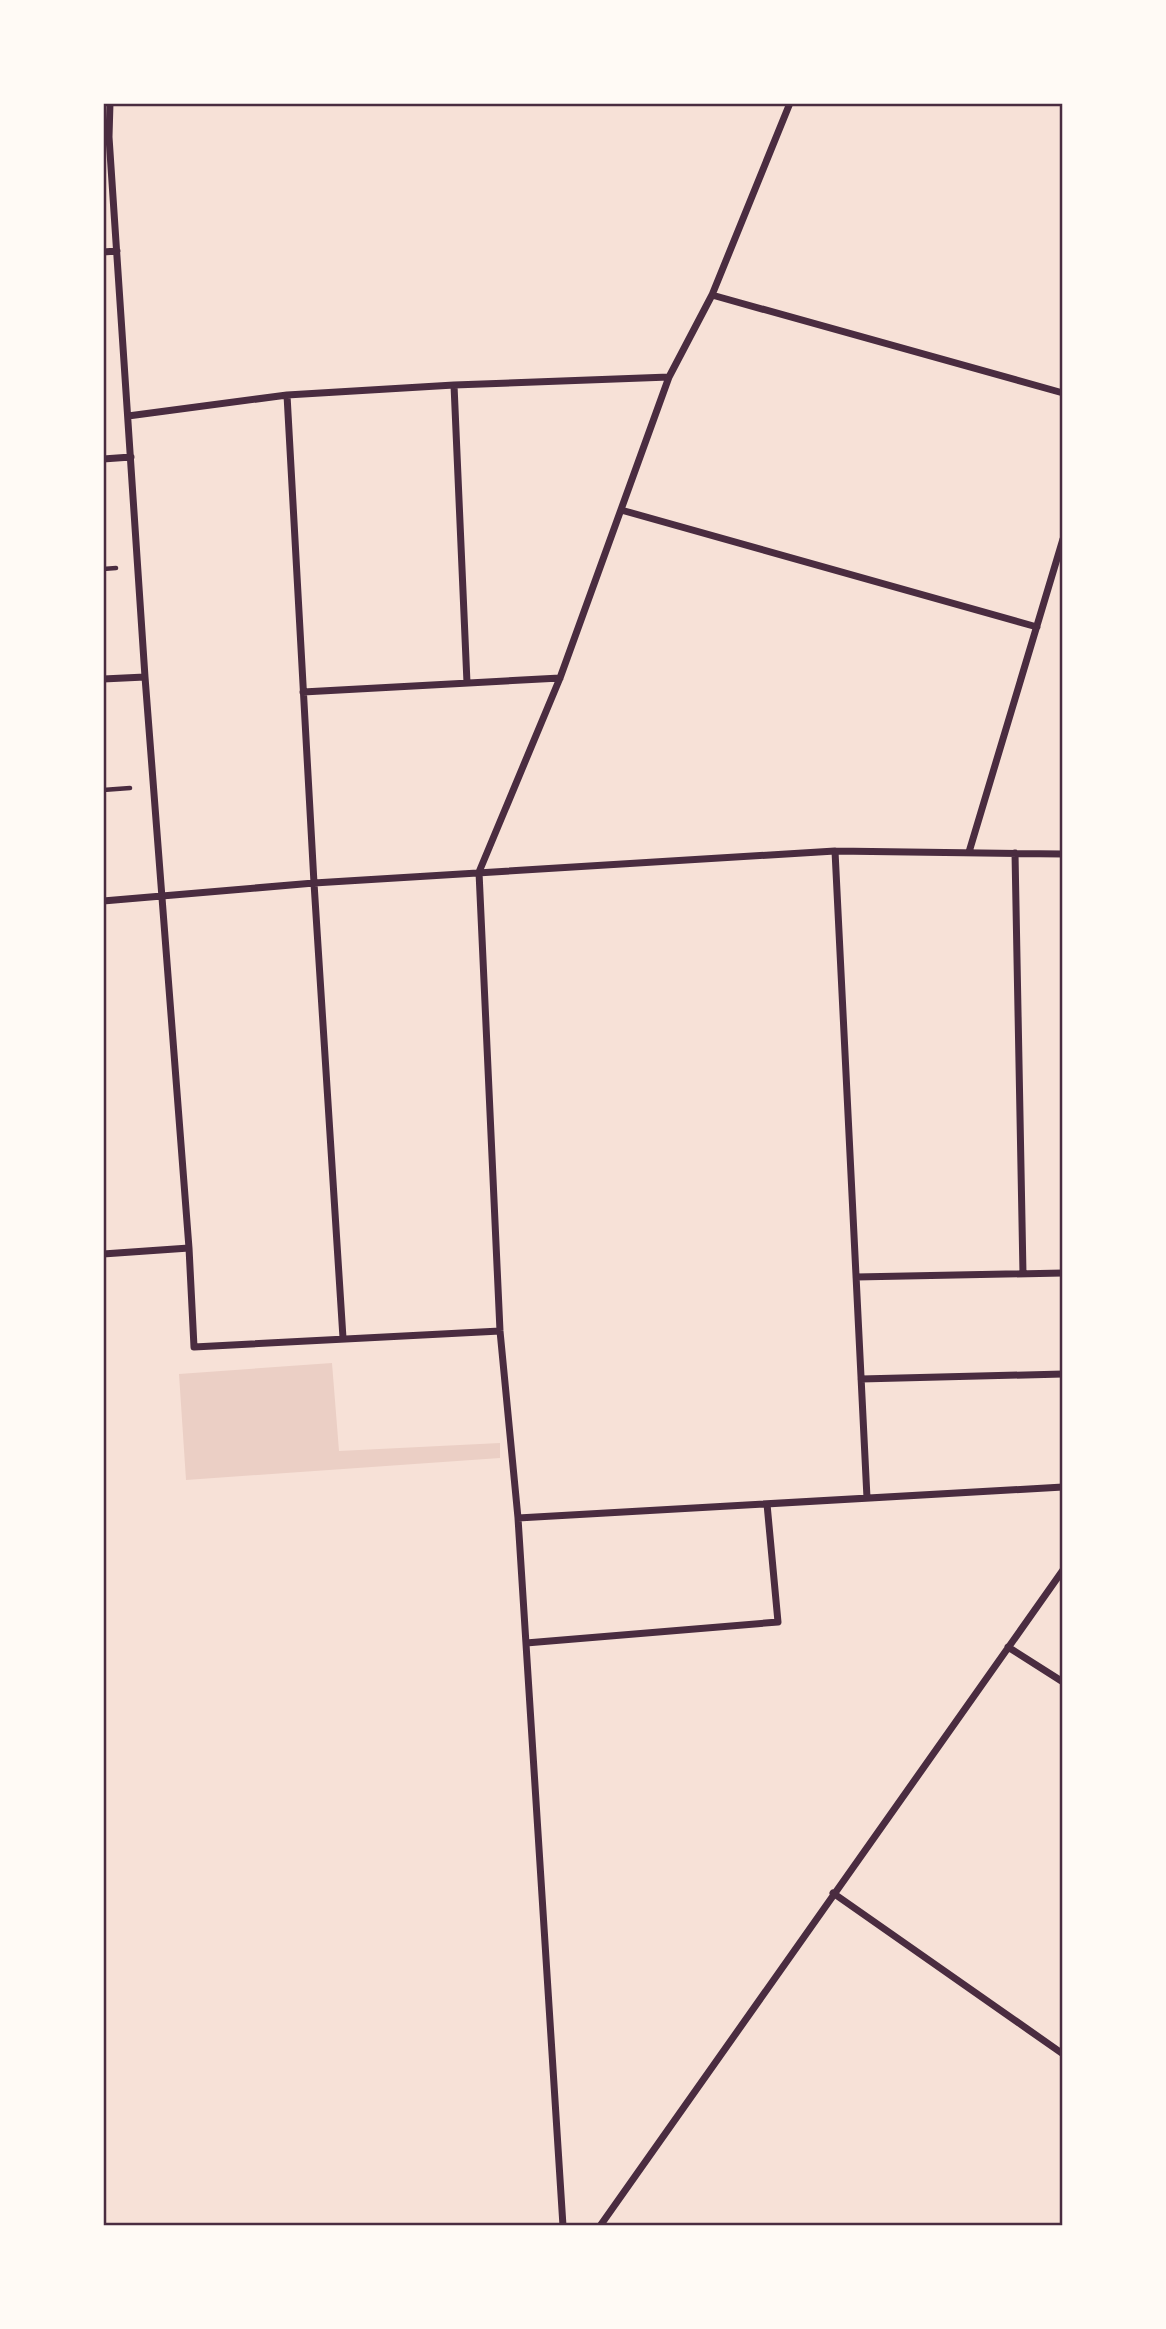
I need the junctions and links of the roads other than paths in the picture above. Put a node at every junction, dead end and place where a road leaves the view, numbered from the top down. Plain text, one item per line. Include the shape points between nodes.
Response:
1 (110, 103) edge
2 (790, 103) edge
3 (117, 251) junction
4 (103, 252) edge
5 (712, 295) junction
6 (669, 377) junction
7 (454, 385) junction
8 (1063, 393) edge
9 (287, 395) junction
10 (128, 415) junction
11 (131, 457) junction
12 (103, 459) edge
13 (621, 510) junction
14 (1063, 540) edge
15 (1037, 627) junction
16 (145, 677) junction
17 (560, 678) junction
18 (103, 679) edge
19 (467, 683) junction
20 (303, 692) junction
21 (835, 850) junction
22 (969, 852) junction
23 (1015, 853) junction
24 (1063, 854) edge
25 (479, 872) junction
26 (314, 883) junction
27 (163, 896) junction
28 (103, 901) edge
29 (188, 1248) junction
30 (103, 1254) edge
31 (1063, 1273) edge
32 (1023, 1274) junction
33 (856, 1277) junction
34 (500, 1331) junction
35 (343, 1338) junction
36 (1063, 1374) edge
37 (861, 1379) junction
38 (1063, 1487) edge
39 (867, 1498) junction
40 (767, 1504) junction
41 (518, 1518) junction
42 (1063, 1570) edge
43 (526, 1643) junction
44 (1008, 1647) junction
45 (1063, 1682) edge
46 (833, 1893) junction
47 (1063, 2054) edge
48 (563, 2226) edge
49 (600, 2226) edge

1 - 3 street
2 - 5 street
3 - 4 street
3 - 10 street
5 - 6 street
5 - 8 street
6 - 7 street
6 - 13 street
7 - 9 street
7 - 19 street
9 - 10 street
9 - 20 street
10 - 11 street
11 - 12 street
11 - 16 street
13 - 15 street
13 - 17 street
14 - 15 street
15 - 22 street
16 - 18 street
16 - 27 street
17 - 19 street
17 - 25 street
19 - 20 street
20 - 26 street
21 - 22 street
21 - 25 street
21 - 33 street
22 - 23 street
23 - 24 street
23 - 32 street
25 - 26 street
25 - 34 street
26 - 27 street
26 - 35 street
27 - 28 street
27 - 29 street
29 - 30 street
29 - 35 street via 194,1346
31 - 32 street
32 - 33 street
33 - 37 street
34 - 35 street
34 - 41 street
36 - 37 street
37 - 39 street
38 - 39 street
39 - 40 street
40 - 41 street
40 - 43 street via 778,1622
41 - 43 street
42 - 44 street
43 - 48 street
44 - 45 street
44 - 46 street
46 - 47 street
46 - 49 street

